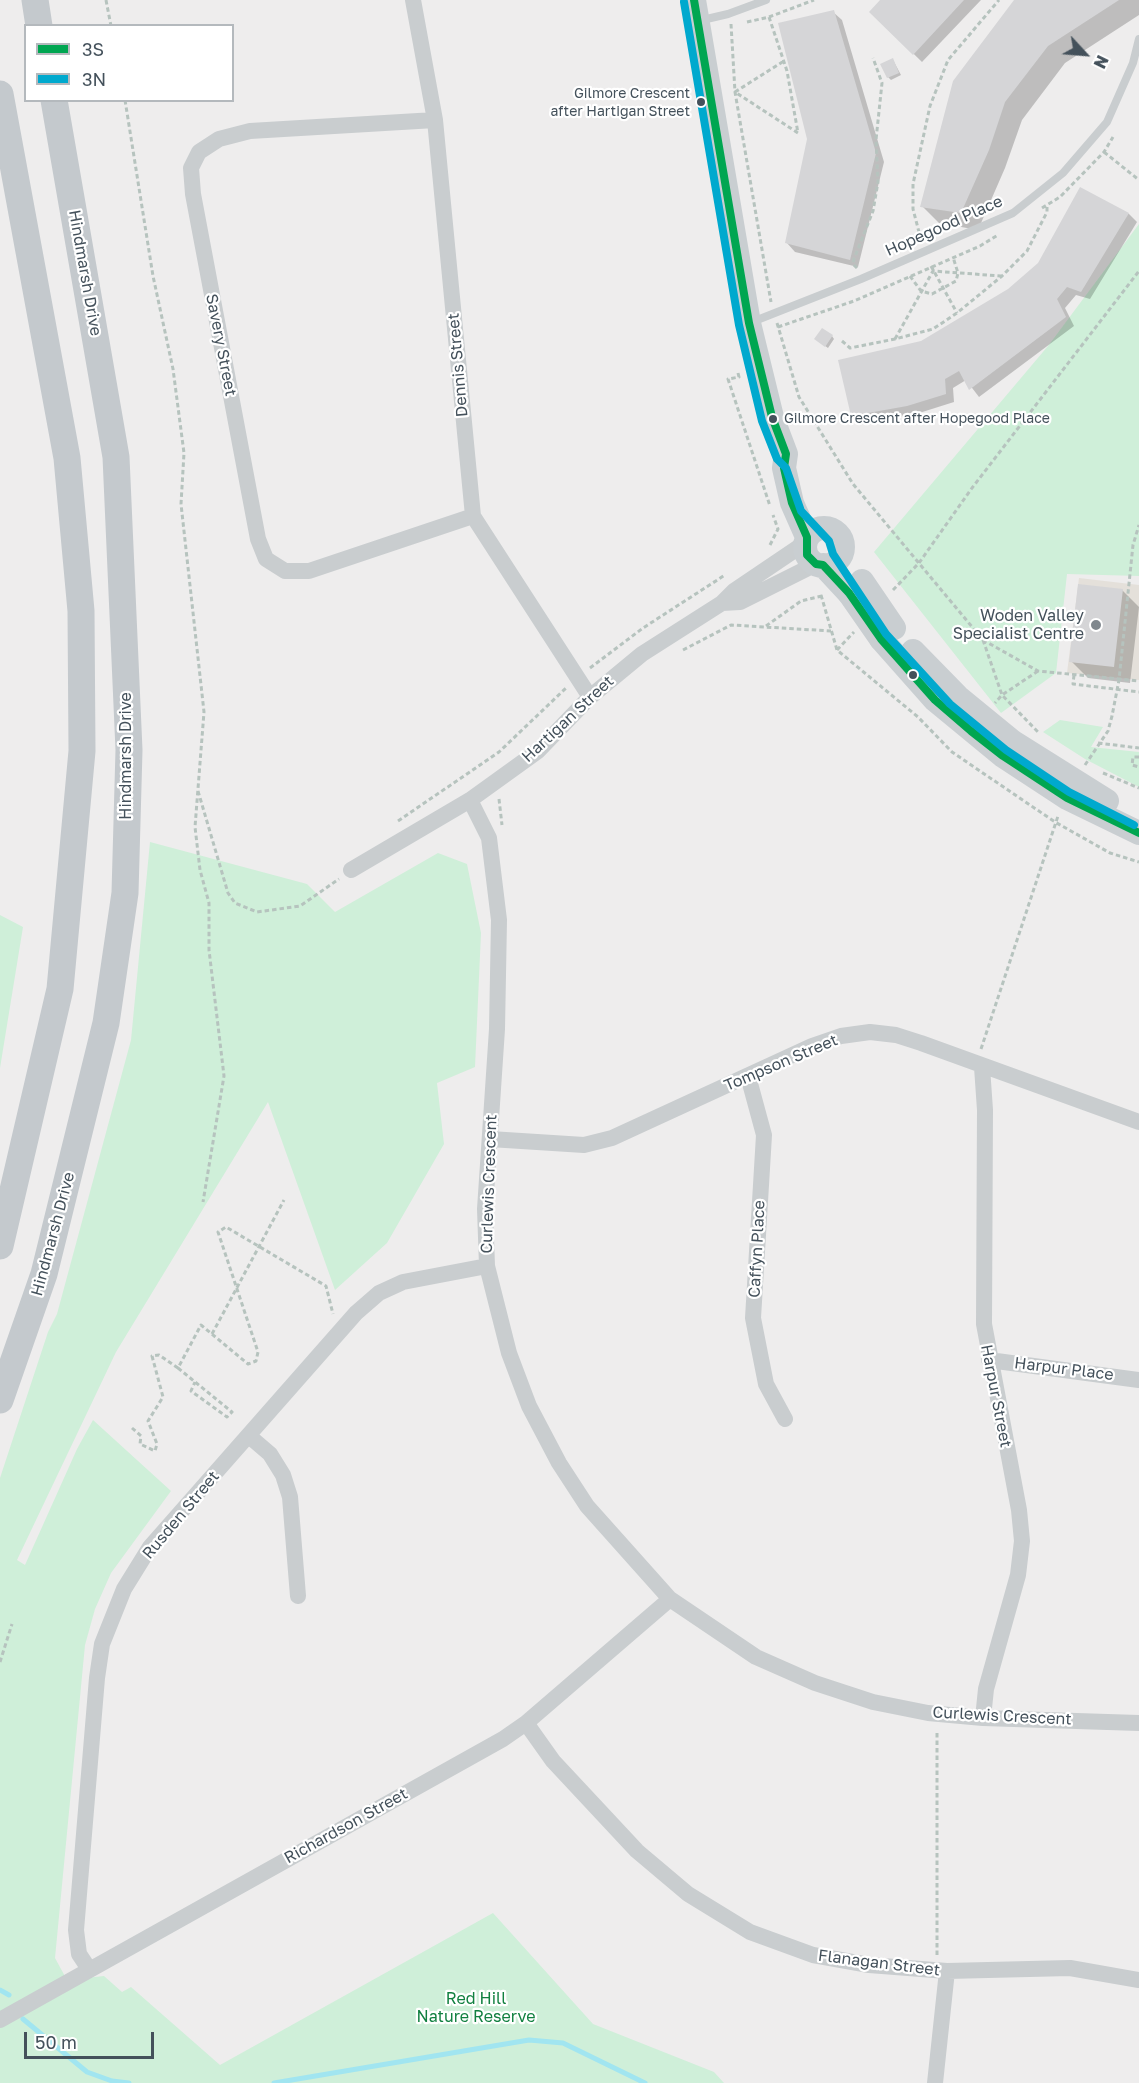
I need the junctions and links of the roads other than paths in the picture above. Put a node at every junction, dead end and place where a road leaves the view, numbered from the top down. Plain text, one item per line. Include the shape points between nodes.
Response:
1 (35, 0) edge
2 (413, 0) edge
3 (766, 0) edge
4 (696, 11) edge
5 (39, 24) edge
6 (1139, 39) edge
7 (0, 94) edge
8 (54, 102) edge
9 (435, 120) junction
10 (749, 323) junction
11 (473, 516) junction
12 (821, 548) junction
13 (722, 603) junction
14 (887, 634) junction
15 (590, 697) junction
16 (470, 800) junction
17 (1139, 816) edge
18 (1139, 832) edge
19 (351, 870) road end
20 (979, 1066) junction
21 (748, 1076) junction
22 (1139, 1122) edge
23 (490, 1139) junction
24 (0, 1246) edge
25 (487, 1266) junction
26 (988, 1360) junction
27 (1139, 1380) edge
28 (0, 1400) edge
29 (785, 1419) dead end
30 (249, 1436) junction
31 (298, 1596) dead end
32 (670, 1599) junction
33 (983, 1718) junction
34 (526, 1723) junction
35 (1139, 1723) edge
36 (90, 1969) junction
37 (942, 1971) junction
38 (1139, 1980) edge
39 (0, 2020) edge
40 (935, 2083) edge

1 - 5 main road
2 - 9 street, Dennis Street
3 - 4 lane via 728,14
4 - 10 street
6 - 10 lane, Hopegood Place via 1133,63 1107,122 1063,173 1013,213
7 - 24 main road via 67,458 81,611 82,751 60,989
8 - 28 main road, Hindmarsh Drive via 116,457 129,750 125,893 100,1046 44,1274
9 - 11 street, Dennis Street
9 - 11 street, Savery Street via 250,131 219,139 195,160 193,194 258,539 266,559 285,570 309,571
10 - 12 street via 772,417 786,454 795,462
11 - 15 street, Dennis Street via 578,672
12 - 13 street, Hartigan Street via 734,591
12 - 13 street, Hartigan Street via 740,602
12 - 14 street, bridge via 846,591
13 - 15 street, Hartigan Street via 642,654
14 - 17 street via 1013,742 1075,783
14 - 18 street via 935,700 1003,756 1067,798
15 - 16 street, Hartigan Street via 538,751
16 - 19 street, Hartigan Street
16 - 23 street, Curlewis Crescent via 489,838 499,920
20 - 21 street, Tompson Street via 896,1035 870,1032 812,1046
20 - 22 street, Tompson Street
20 - 26 street, Harpur Street via 985,1110 984,1324
21 - 23 street, Tompson Street via 612,1138 584,1145
21 - 29 street, Caffyn Place via 764,1135 753,1318 766,1384
23 - 25 street, Curlewis Crescent via 485,1209
25 - 30 street, Rusden Street via 403,1282 379,1293
25 - 32 street, Curlewis Crescent via 509,1353 529,1406 559,1463 587,1506
26 - 27 street, Harpur Place
26 - 33 street, Harpur Street via 1022,1541 1018,1575 986,1689
30 - 31 street via 270,1454 290,1497
30 - 36 street, Rusden Street via 150,1547 124,1588 107,1629 97,1678 76,1930 79,1954
32 - 33 street, Curlewis Crescent via 756,1657 815,1683 873,1702
32 - 34 street, Richardson Street
33 - 35 street, Curlewis Crescent
34 - 36 street, Richardson Street
34 - 37 street, Flanagan Street via 553,1761 637,1851 696,1900 750,1932 813,1955 869,1965
36 - 39 street, Richardson Street
37 - 38 street, Flanagan Street via 1070,1968
37 - 40 street

